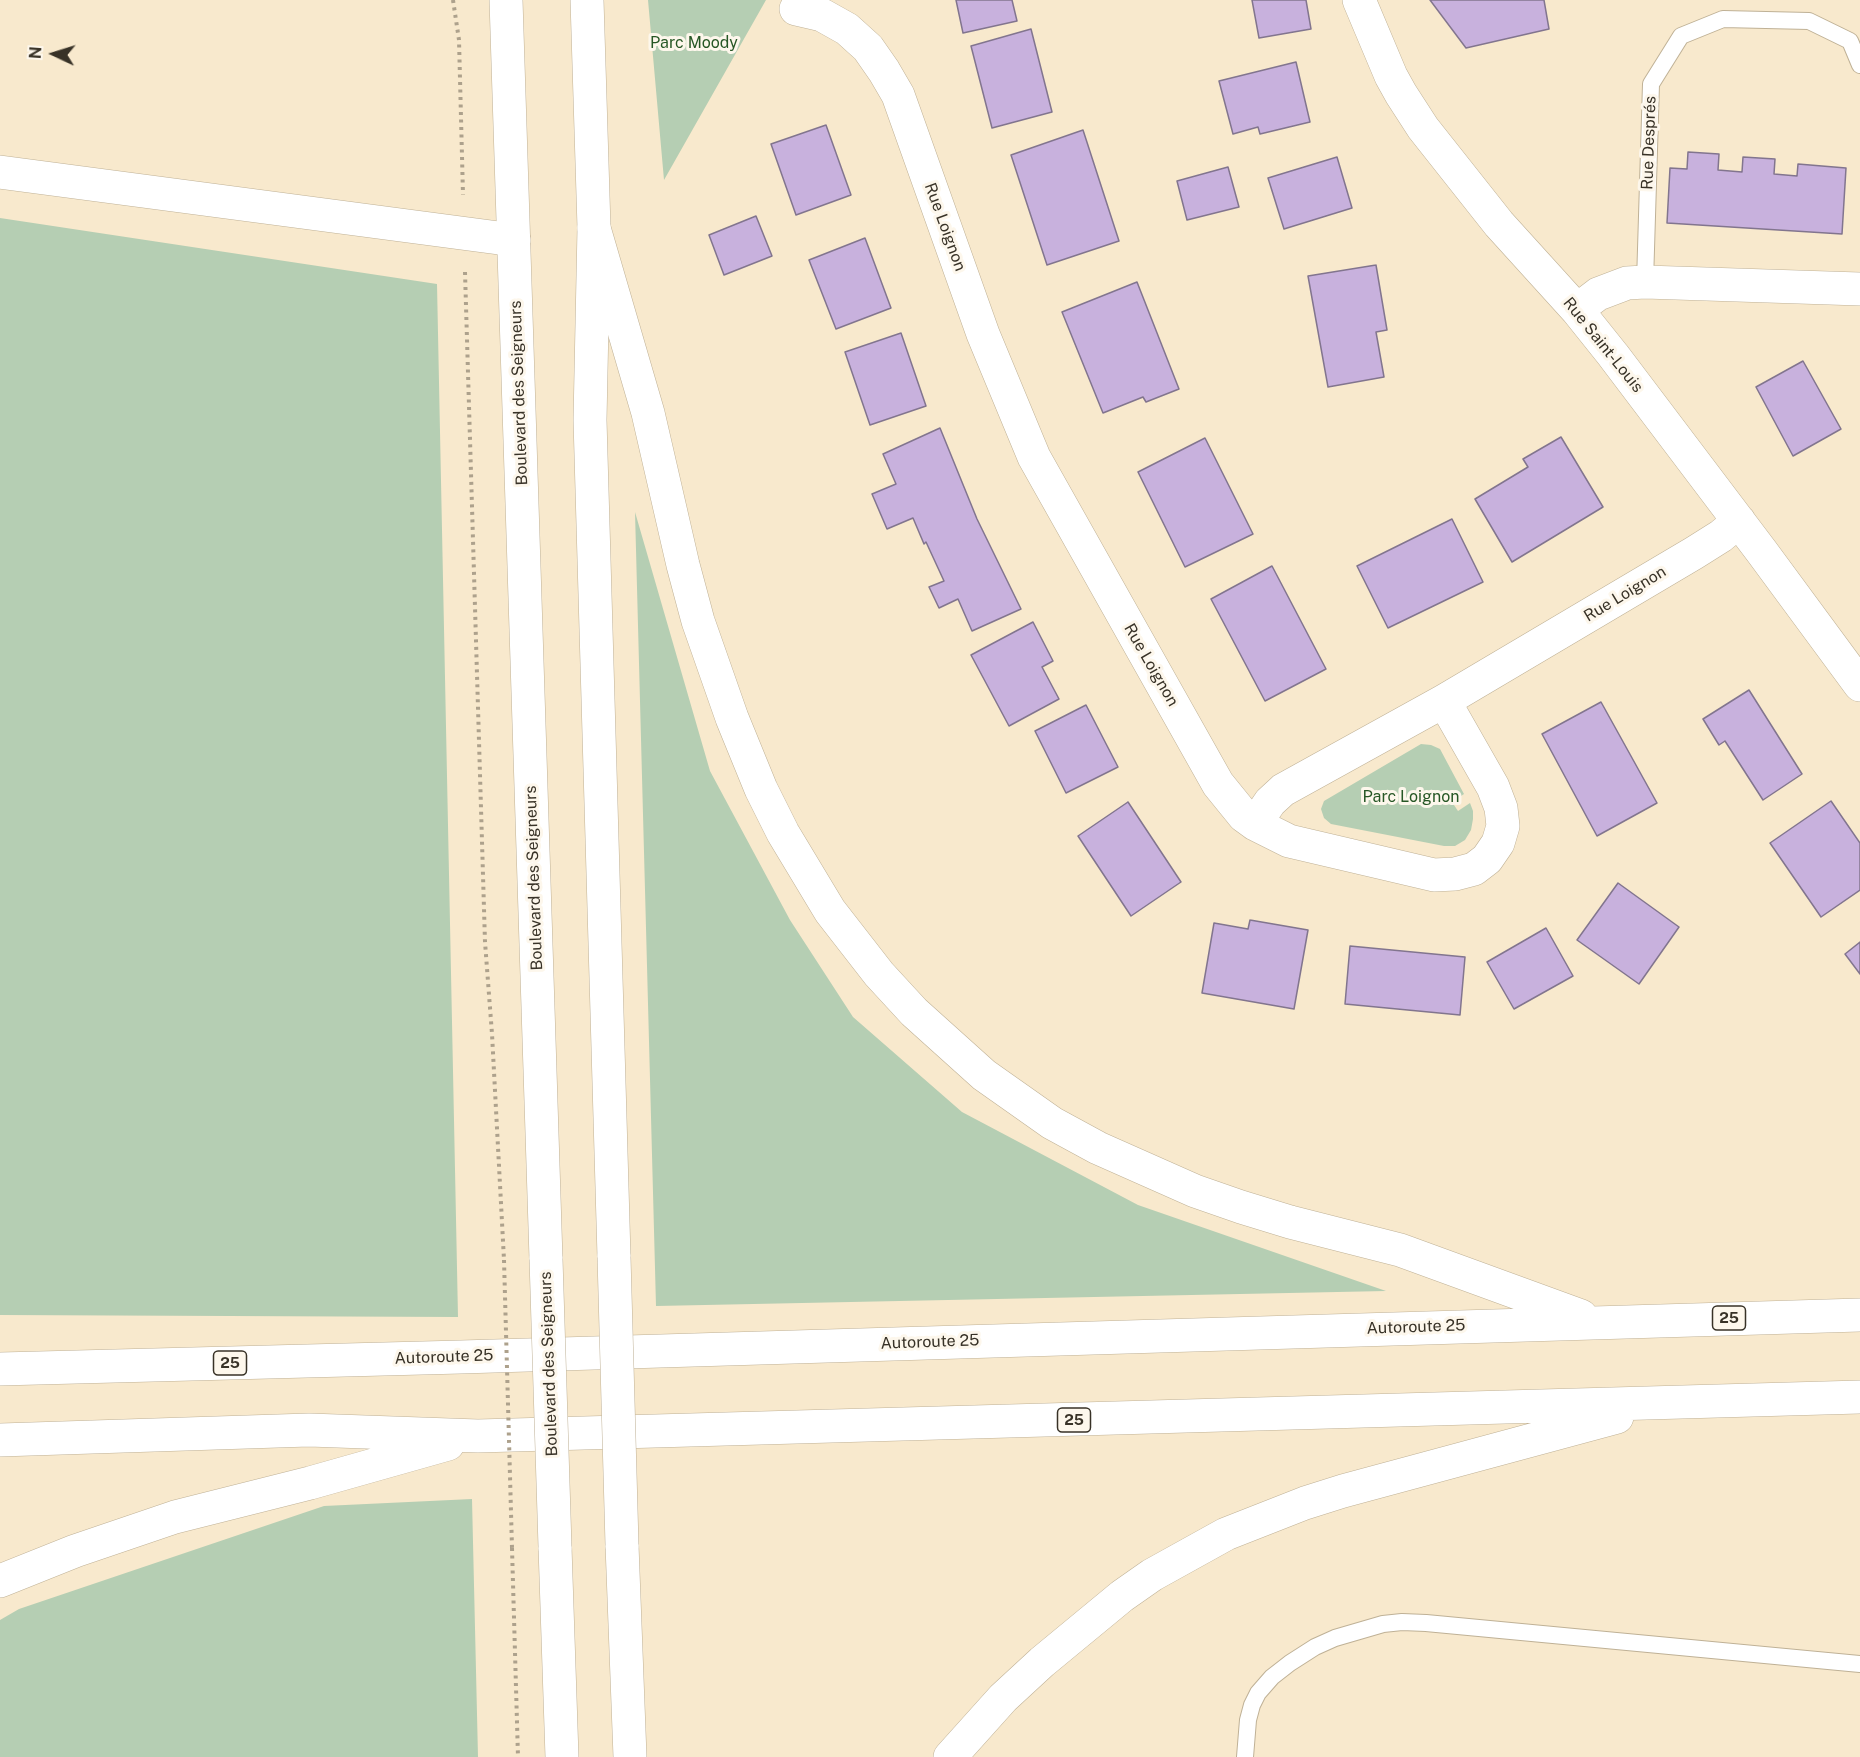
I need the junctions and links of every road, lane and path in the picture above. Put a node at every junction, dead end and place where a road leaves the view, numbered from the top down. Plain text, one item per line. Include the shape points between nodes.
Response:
1 (453, 0) edge
2 (506, 0) edge
3 (587, 0) edge
4 (1359, 0) edge
5 (796, 9) dead end
6 (1860, 65) edge
7 (0, 172) edge
8 (463, 187) dead end
9 (594, 228) junction
10 (514, 240) junction
11 (1645, 282) junction
12 (1860, 289) edge
13 (465, 291) dead end
14 (1577, 310) junction
15 (1739, 521) junction
16 (1860, 685) edge
17 (1444, 701) junction
18 (1254, 824) junction
19 (1860, 1315) edge
20 (1597, 1322) junction
21 (0, 1369) edge
22 (1860, 1397) edge
23 (1671, 1402) junction
24 (478, 1436) junction
25 (0, 1440) edge
26 (0, 1581) edge
27 (1860, 1664) edge
28 (518, 1757) edge
29 (562, 1757) edge
30 (630, 1757) edge
31 (950, 1757) edge
32 (1245, 1757) edge

1 - 8 path via 459,40
2 - 10 main road, Boulevard des Seigneurs
3 - 9 main road
4 - 14 main road, Rue Saint-Louis via 1391,76 1410,109 1499,224
5 - 18 main road, Rue Loignon via 822,15 847,29 885,71 898,95 983,334 1034,457 1218,784
6 - 11 lane, Rue Després via 1850,41 1809,21 1723,19 1681,36 1651,84
7 - 10 main road
9 - 20 main road via 648,413 698,621 746,754 783,833 830,911 879,974 914,1012 984,1075 1052,1124 1141,1168 1195,1191 1290,1222 1400,1250
9 - 30 main road, bridge via 590,420
10 - 29 main road, Boulevard des Seigneurs, bridge
11 - 12 main road
11 - 14 main road via 1612,287
13 - 28 path, bridge via 484,942 504,1260
14 - 15 main road, Rue Saint-Louis
15 - 16 main road, Rue Saint-Louis
15 - 17 main road, Rue Loignon via 1694,553
17 - 18 main road, Rue Loignon via 1283,790
17 - 18 main road via 1501,808 1503,826 1498,843 1474,869 1434,875 1289,841
19 - 20 main road, Autoroute 25 / 25
20 - 21 main road, Autoroute 25 / 25
22 - 23 main road, 25
23 - 24 main road, 25
23 - 31 main road via 1343,1491 1226,1534 1122,1596 1011,1690
24 - 25 main road, 25 via 309,1431
24 - 26 main road via 175,1517
27 - 32 lane via 1426,1623 1383,1624 1325,1642 1272,1677 1252,1705

